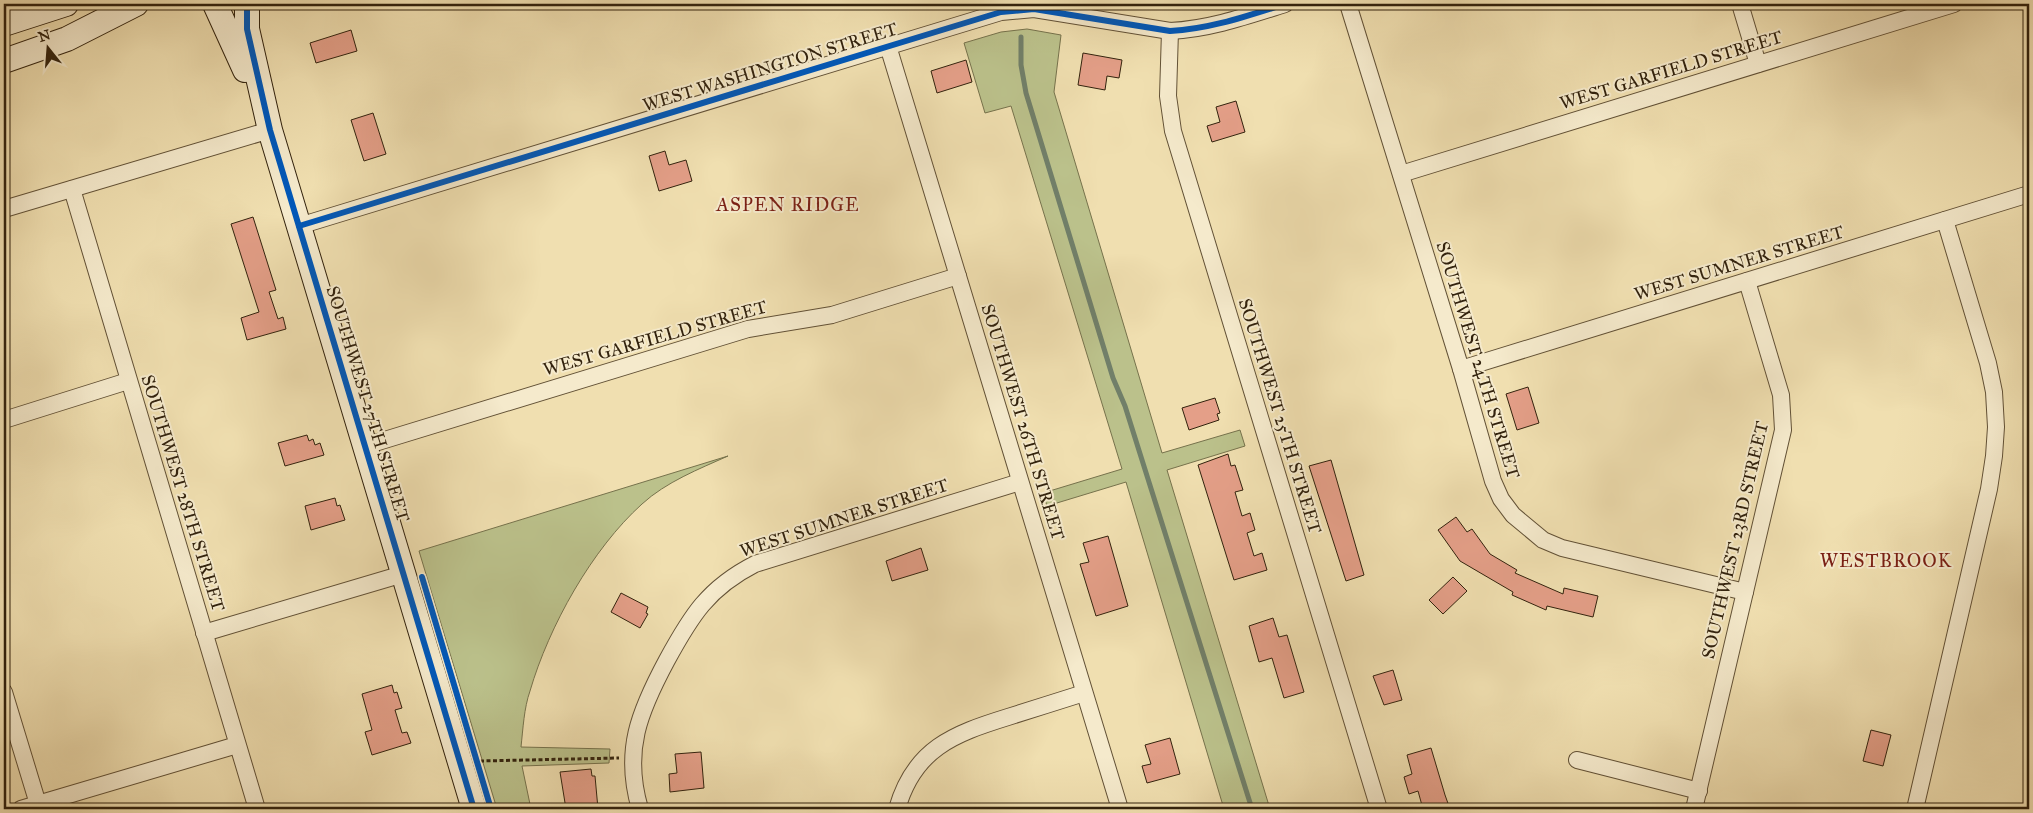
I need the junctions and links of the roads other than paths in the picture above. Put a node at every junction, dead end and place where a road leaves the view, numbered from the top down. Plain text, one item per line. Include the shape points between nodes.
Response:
1 (66, 4) edge
2 (136, 4) edge
3 (215, 4) edge
4 (247, 4) edge
5 (1286, 4) edge
6 (1348, 4) edge
7 (1740, 4) edge
8 (1950, 4) edge
9 (4, 24) edge
10 (1170, 31) junction
11 (888, 46) junction
12 (4, 61) edge
13 (1758, 64) junction
14 (270, 130) junction
15 (1401, 174) junction
16 (72, 189) junction
17 (2029, 194) edge
18 (4, 209) edge
19 (1945, 220) junction
20 (299, 226) junction
21 (958, 276) junction
22 (1747, 281) junction
23 (1461, 369) junction
24 (128, 381) junction
25 (4, 420) edge
26 (365, 446) junction
27 (1020, 482) junction
28 (403, 574) junction
29 (1745, 592) junction
30 (204, 633) junction
31 (4, 692) edge
32 (1084, 693) junction
33 (237, 745) junction
34 (1578, 760) dead end
35 (1698, 791) junction
36 (38, 804) junction
37 (21, 809) edge
38 (257, 809) edge
39 (474, 809) edge
40 (640, 809) edge
41 (897, 809) edge
42 (1120, 809) edge
43 (1379, 809) edge
44 (1694, 809) edge
45 (1915, 809) edge

1 - 9 street
2 - 12 street via 67,39
3 - 14 street, SOUTHWEST 27TH STREET
4 - 14 street, SOUTHWEST 27TH STREET via 248,28
5 - 10 street, WEST WASHINGTON STREET via 1217,25
6 - 15 street, SOUTHWEST 24TH STREET
7 - 13 street
8 - 13 street, WEST GARFIELD STREET
10 - 11 street, WEST WASHINGTON STREET via 1052,11 1010,10
10 - 43 street, SOUTHWEST 25TH STREET via 1168,96 1173,131
11 - 20 street, WEST WASHINGTON STREET
11 - 21 street, SOUTHWEST 26TH STREET
13 - 15 street, WEST GARFIELD STREET
14 - 16 street
14 - 20 street, SOUTHWEST 27TH STREET
15 - 23 street, SOUTHWEST 24TH STREET
16 - 18 street
16 - 24 street, SOUTHWEST 28TH STREET
17 - 19 street, WEST SUMNER STREET
19 - 22 street, WEST SUMNER STREET
19 - 45 street via 1988,363 1996,427 1989,489
20 - 26 street, SOUTHWEST 27TH STREET
21 - 26 street, WEST GARFIELD STREET via 832,315 748,329
21 - 27 street, SOUTHWEST 26TH STREET
22 - 23 street, WEST SUMNER STREET
22 - 29 street, SOUTHWEST 23RD STREET via 1783,410 1779,450
23 - 29 street, SOUTHWEST 24TH STREET via 1493,481 1501,499 1527,529 1562,548
24 - 25 street
24 - 30 street, SOUTHWEST 28TH STREET
26 - 28 street, SOUTHWEST 27TH STREET
27 - 32 street, SOUTHWEST 26TH STREET
27 - 40 street, WEST SUMNER STREET via 755,564 718,586 689,618 649,693 638,721 633,758
28 - 30 street
28 - 39 street, SOUTHWEST 27TH STREET
29 - 35 street, SOUTHWEST 23RD STREET
30 - 33 street, SOUTHWEST 28TH STREET
31 - 36 street
32 - 41 street via 950,737 917,767 908,780
32 - 42 street, SOUTHWEST 26TH STREET
33 - 36 street
33 - 38 street, SOUTHWEST 28TH STREET
34 - 35 street
35 - 44 street, SOUTHWEST 23RD STREET
36 - 37 street

